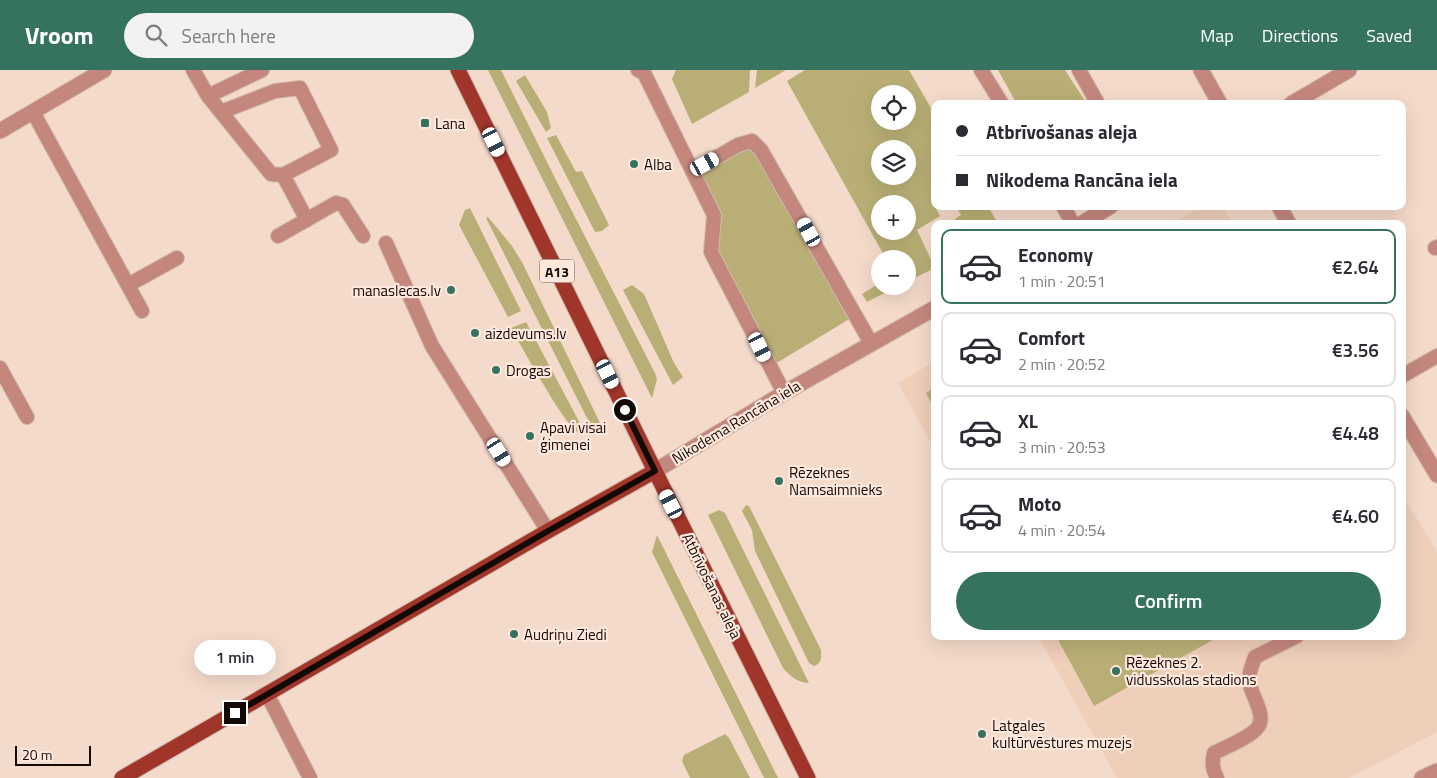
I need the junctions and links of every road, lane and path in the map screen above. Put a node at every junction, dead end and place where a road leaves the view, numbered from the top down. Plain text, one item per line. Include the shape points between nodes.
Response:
1 (194, 70) edge
2 (262, 70) edge
3 (458, 70) edge
4 (981, 70) edge
5 (1079, 70) edge
6 (1201, 70) edge
7 (644, 71) edge
8 (98, 72) edge
9 (1339, 73) edge
10 (208, 96) junction
11 (1000, 100) edge
12 (1096, 100) edge
13 (1218, 100) edge
14 (1297, 100) edge
15 (33, 112) junction
16 (221, 112) junction
17 (0, 131) edge
18 (693, 171) junction
19 (283, 175) junction
20 (1104, 210) edge
21 (307, 220) junction
22 (1087, 220) edge
23 (278, 236) dead end
24 (363, 236) dead end
25 (386, 243) dead end
26 (177, 258) dead end
27 (128, 285) junction
28 (931, 310) edge
29 (142, 311) dead end
30 (871, 343) junction
31 (1437, 356) edge
32 (0, 368) edge
33 (1406, 374) edge
34 (784, 393) junction
35 (27, 417) dead end
36 (1406, 423) edge
37 (655, 471) junction
38 (1437, 475) edge
39 (548, 531) junction
40 (1289, 640) edge
41 (267, 694) junction
42 (1437, 770) edge
43 (122, 778) edge
44 (310, 778) edge
45 (808, 778) edge
46 (1217, 778) edge
47 (1422, 778) edge

1 - 10 lane
2 - 10 lane
3 - 37 main road, Atbrīvošanas aleja / A13
4 - 11 lane
5 - 12 lane
6 - 13 street
7 - 18 lane
8 - 15 street
9 - 14 street
10 - 16 lane
15 - 17 street
15 - 27 lane
16 - 19 lane via 270,174
16 - 19 lane via 275,91 300,88 331,150
18 - 30 lane via 738,145 752,142 762,150
18 - 34 lane via 714,215 711,252
19 - 21 lane
20 - 22 street
21 - 23 lane
21 - 24 lane via 336,203 343,205
25 - 39 lane via 432,346
26 - 27 lane
27 - 29 lane
28 - 30 street, Nikodema Rancāna iela
30 - 34 street, Nikodema Rancāna iela
31 - 33 lane
32 - 35 lane
34 - 37 street, Nikodema Rancāna iela
36 - 38 street
37 - 39 main road, Nikodema Rancāna iela
37 - 45 main road, Atbrīvošanas aleja / A13
39 - 41 main road, Nikodema Rancāna iela
40 - 46 lane via 1255,658 1249,678 1261,718 1260,726 1214,752 1212,763
41 - 43 main road, Nikodema Rancāna iela
41 - 44 lane
42 - 47 street

